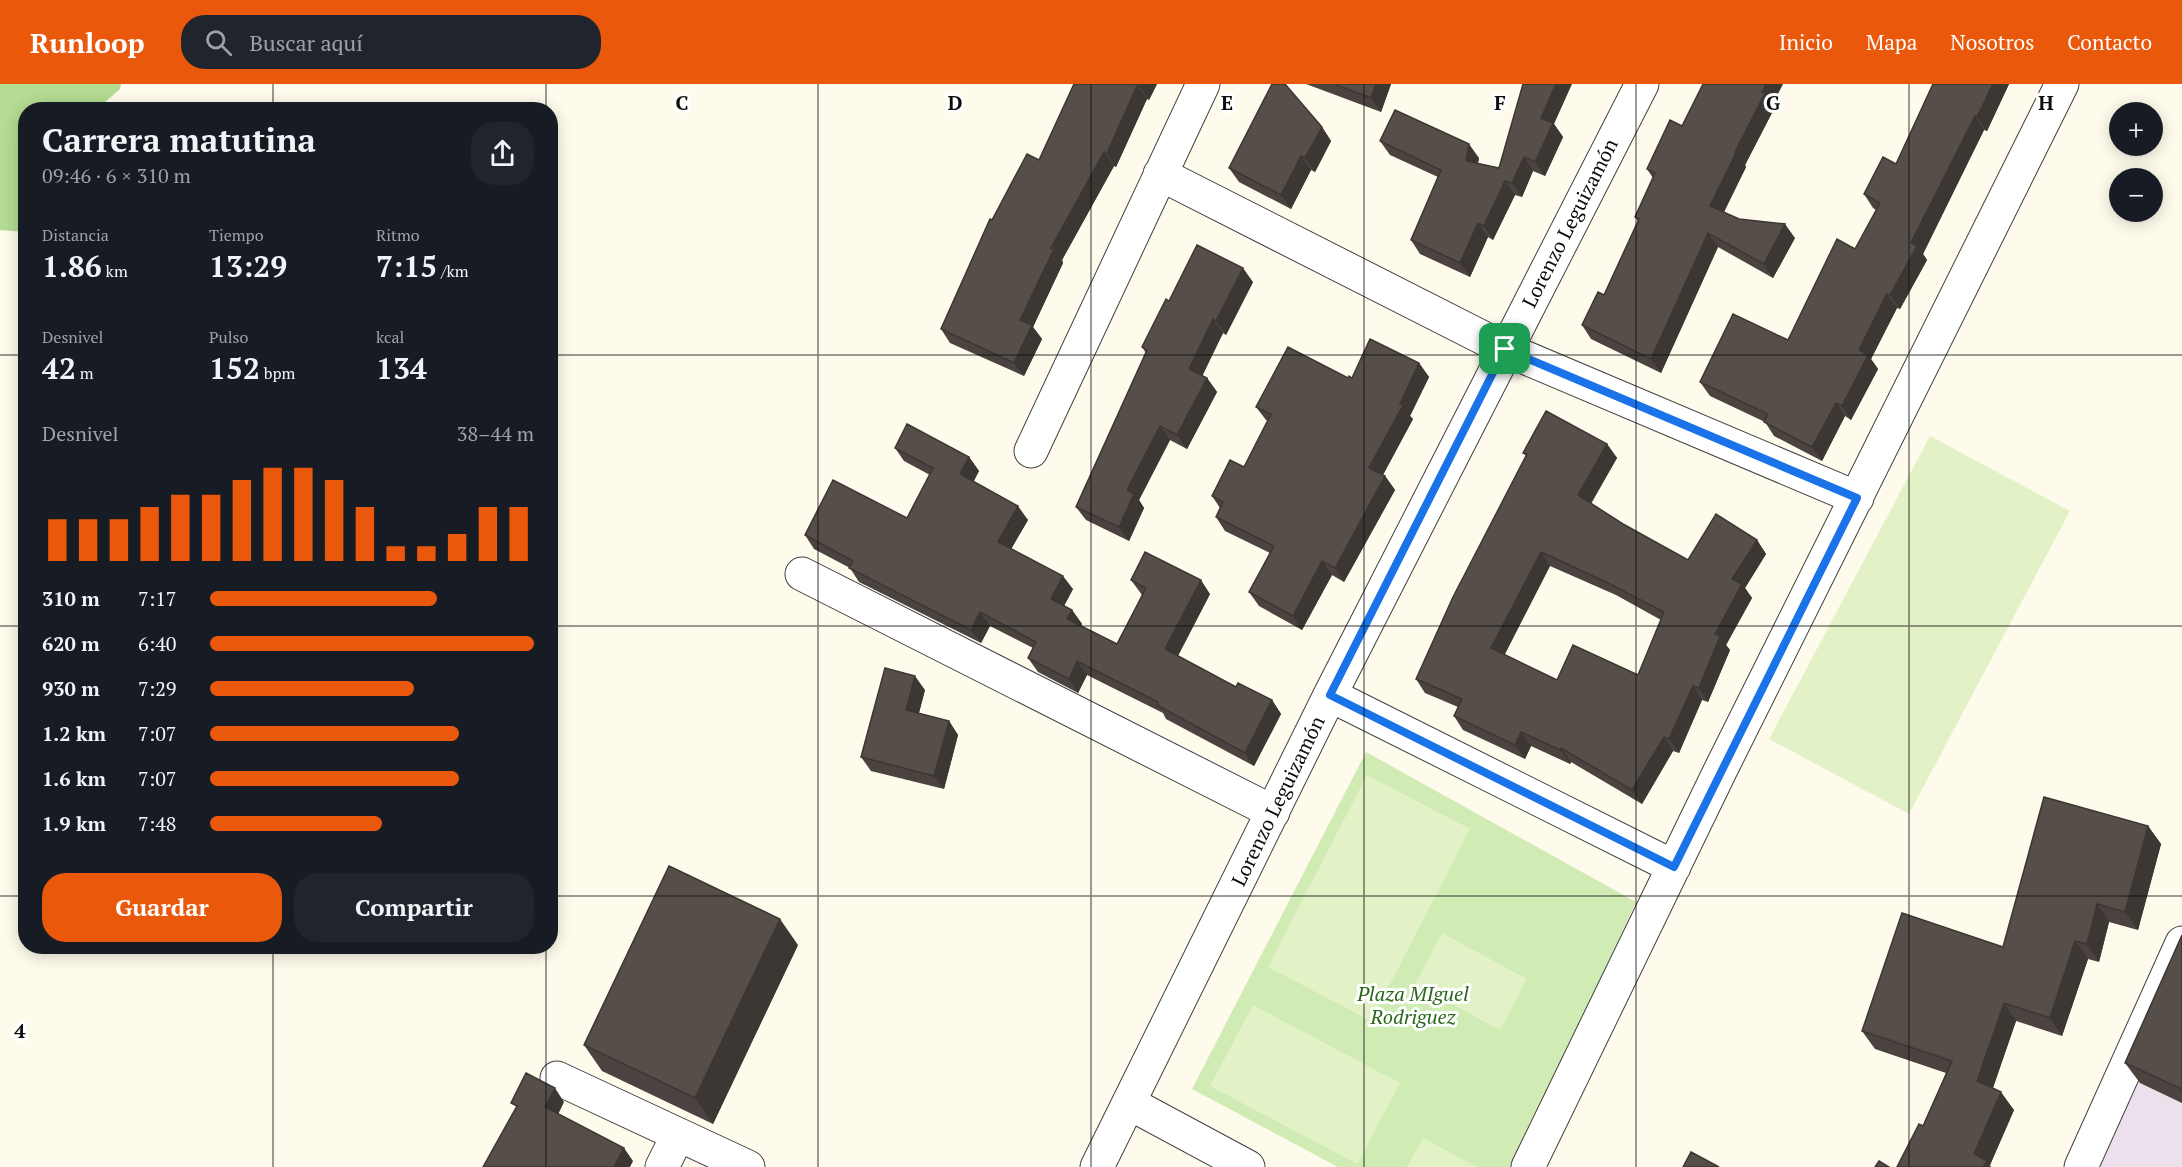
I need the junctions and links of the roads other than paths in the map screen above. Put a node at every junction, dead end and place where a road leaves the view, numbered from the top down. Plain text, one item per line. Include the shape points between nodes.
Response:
1 (1203, 84) edge
2 (1642, 84) edge
3 (2062, 84) edge
4 (1160, 174) junction
5 (1505, 349) junction
6 (1031, 451) dead end
7 (1857, 498) junction
8 (802, 574) dead end
9 (1330, 695) junction
10 (1273, 812) junction
11 (1674, 867) junction
12 (2182, 943) edge
13 (558, 1078) dead end
14 (1129, 1103) junction
15 (678, 1134) junction
16 (662, 1167) edge
17 (748, 1167) edge
18 (1097, 1167) edge
19 (1248, 1167) edge
20 (1528, 1167) edge
21 (2081, 1167) edge

1 - 4 street
2 - 5 street, Lorenzo Leguizamón
3 - 7 street
4 - 5 street
4 - 6 street
5 - 7 street
5 - 9 street, Lorenzo Leguizamón
7 - 11 street
8 - 10 street
9 - 10 street, Lorenzo Leguizamón
9 - 11 street
10 - 14 street, Lorenzo Leguizamón
11 - 20 street
12 - 21 street
13 - 15 street
14 - 18 street, Lorenzo Leguizamón
14 - 19 street
15 - 16 street
15 - 17 street

